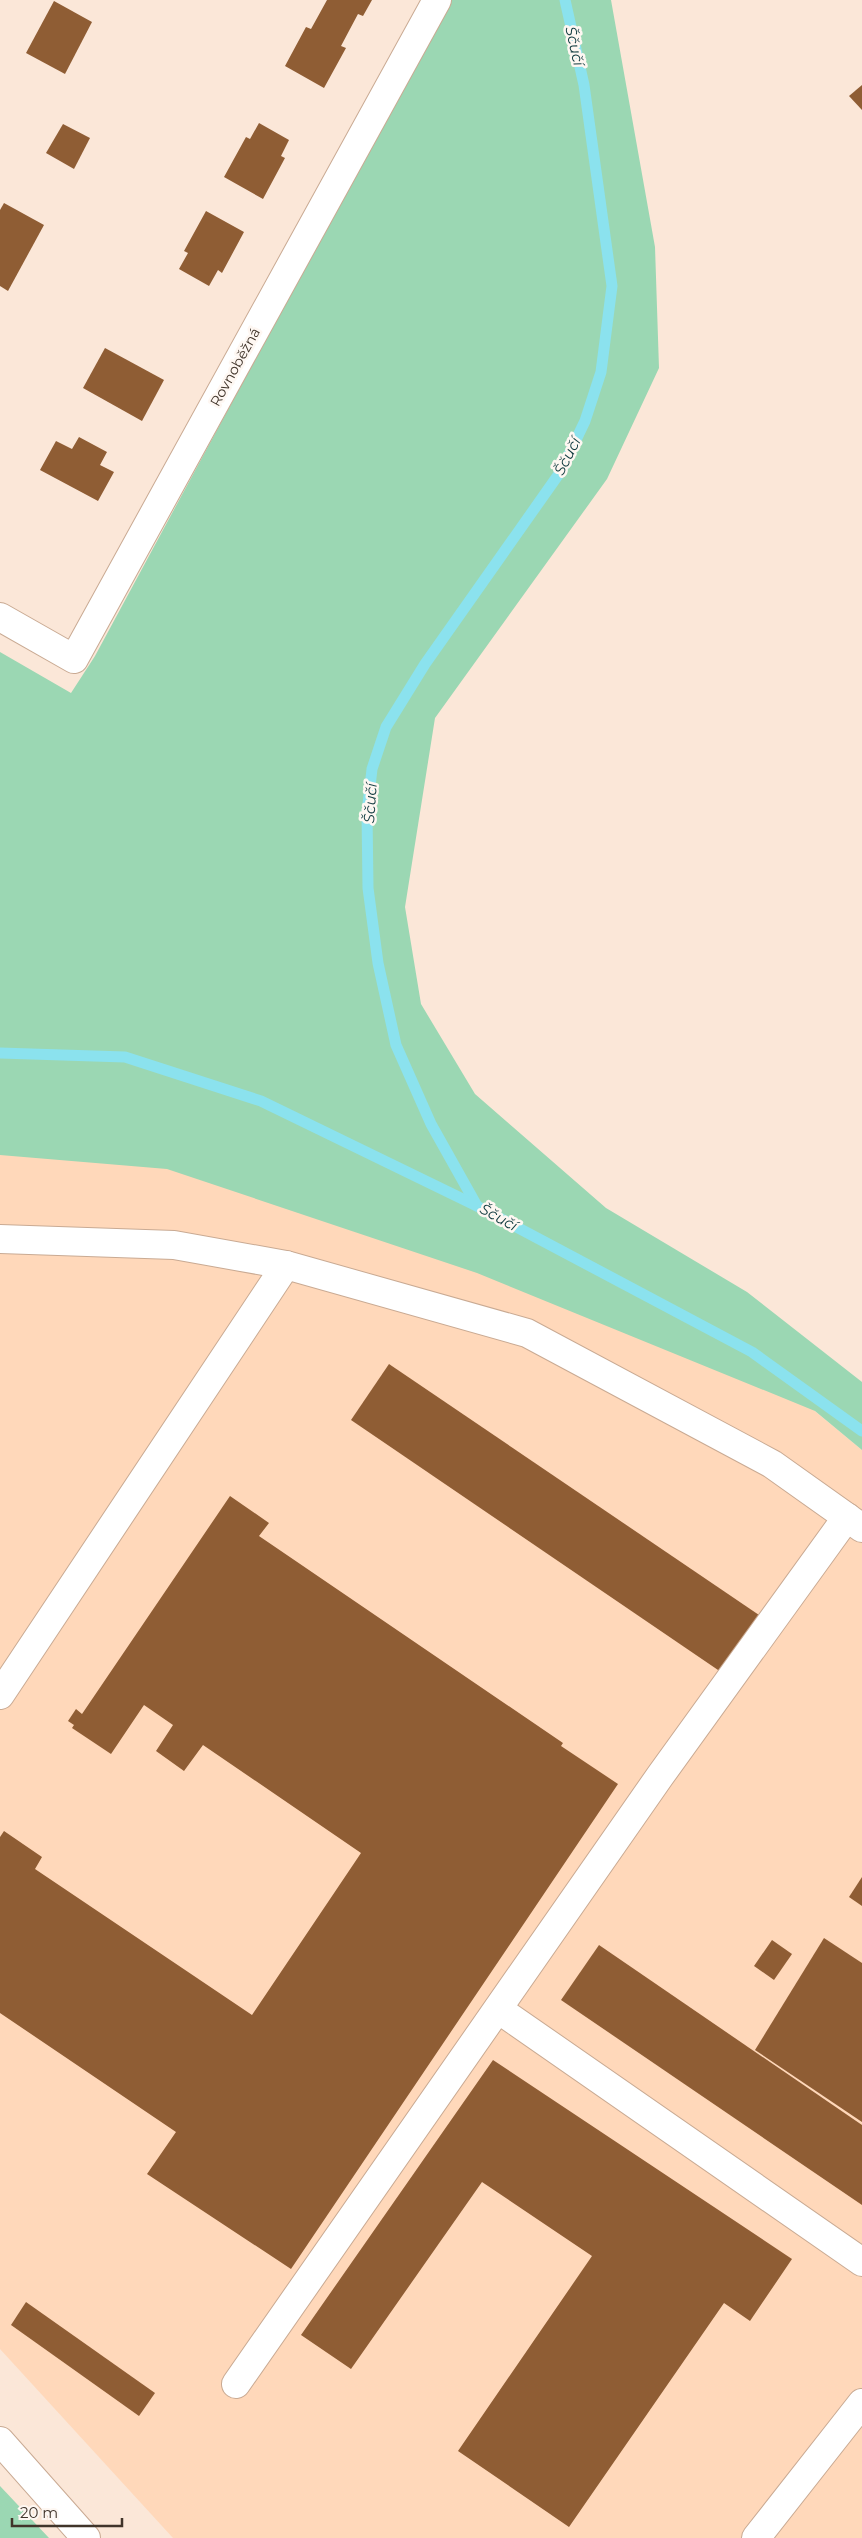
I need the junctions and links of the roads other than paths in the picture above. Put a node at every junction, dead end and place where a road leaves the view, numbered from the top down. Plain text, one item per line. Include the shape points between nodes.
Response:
1 (437, 0) edge
2 (0, 617) edge
3 (0, 1239) edge
4 (286, 1265) junction
5 (855, 1523) edge
6 (0, 1695) edge
7 (498, 2009) junction
8 (862, 2262) edge
9 (236, 2384) dead end
10 (862, 2403) edge
11 (0, 2441) edge
12 (86, 2538) edge
13 (756, 2538) edge

1 - 2 street, Rovnoběžná via 74,659
3 - 4 street via 174,1245
4 - 5 street via 527,1333 772,1464
4 - 6 street
5 - 7 street via 660,1776
7 - 8 street
7 - 9 street
10 - 13 street
11 - 12 street

